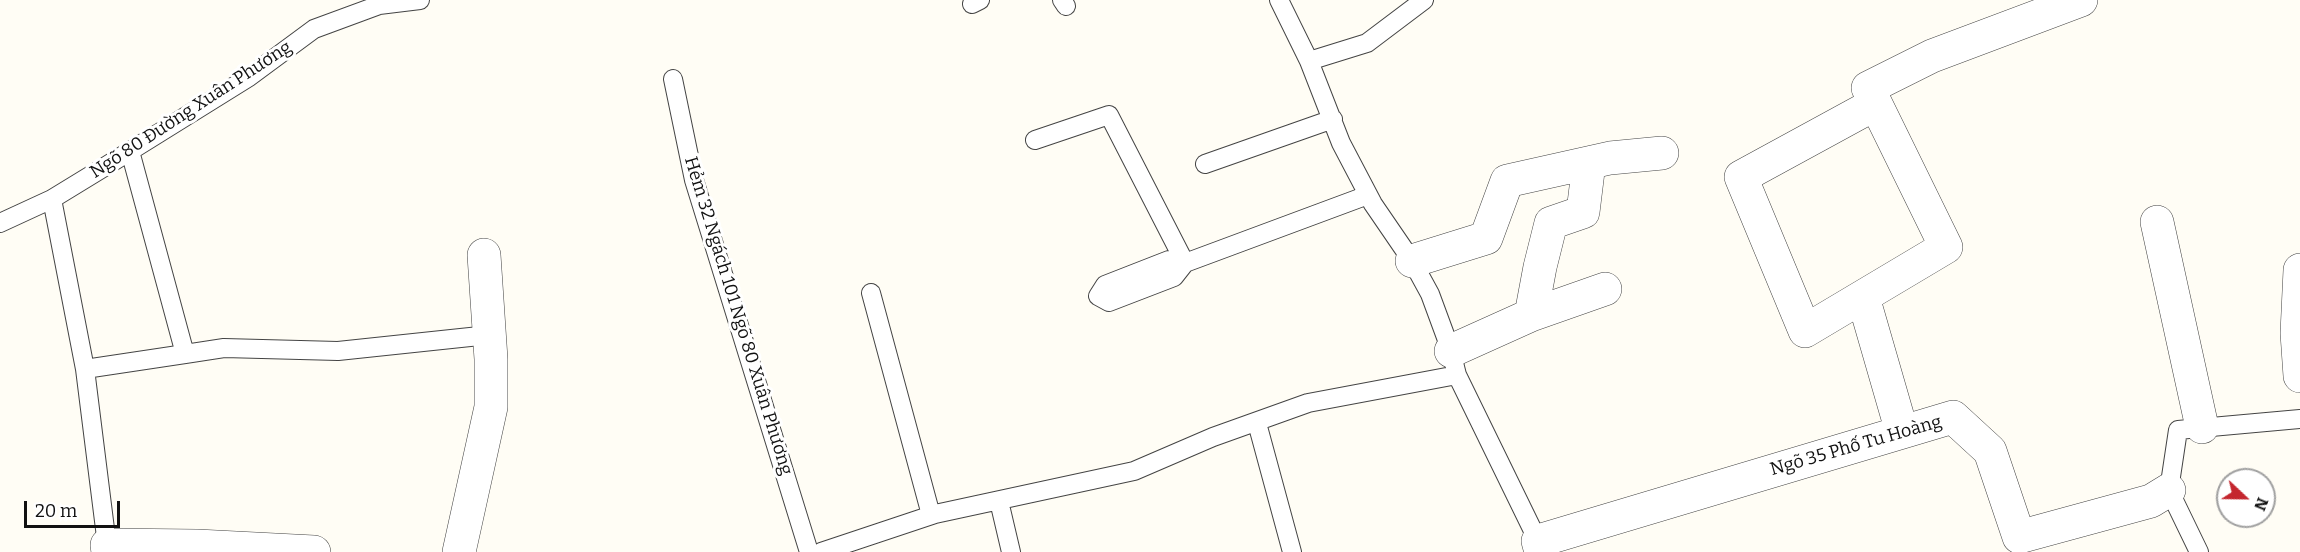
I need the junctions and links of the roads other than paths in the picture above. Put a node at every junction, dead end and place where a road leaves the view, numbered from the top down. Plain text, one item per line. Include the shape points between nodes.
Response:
1 (420, 0) edge
2 (1279, 0) edge
3 (2081, 0) edge
4 (1420, 1) edge
5 (1309, 61) junction
6 (673, 79) dead end
7 (1875, 104) junction
8 (1333, 119) junction
9 (1035, 140) dead end
10 (130, 151) junction
11 (1662, 153) dead end
12 (1589, 163) junction
13 (1205, 164) dead end
14 (1368, 195) junction
15 (52, 199) junction
16 (2157, 222) dead end
17 (0, 223) edge
18 (483, 255) dead end
19 (1412, 261) junction
20 (1185, 263) junction
21 (2300, 270) edge
22 (1105, 285) dead end
23 (1605, 289) dead end
24 (871, 293) dead end
25 (1863, 297) junction
26 (1531, 315) junction
27 (489, 335) junction
28 (185, 354) junction
29 (1454, 363) junction
30 (85, 369) junction
31 (2300, 376) edge
32 (2300, 419) edge
33 (1257, 423) junction
34 (2202, 427) junction
35 (1902, 432) junction
36 (2169, 490) junction
37 (999, 501) junction
38 (931, 515) junction
39 (873, 544) edge
40 (2016, 545) edge
41 (1540, 546) edge
42 (108, 549) edge
43 (314, 552) edge
44 (459, 552) edge
45 (809, 552) edge
46 (821, 552) edge
47 (1011, 552) edge
48 (1292, 552) edge
49 (2199, 552) edge

1 - 10 lane, Ngõ 80 Đường Xuân Phương via 379,5 314,29 249,77
2 - 5 lane
3 - 7 street via 1932,56 1868,88
4 - 5 lane via 1367,43
5 - 8 lane
6 - 45 lane, Hẻm 32 Ngách 101 Ngõ 80 Xuân Phương via 694,180
7 - 25 street via 1946,247
7 - 25 street via 1741,177 1805,331
8 - 13 lane
8 - 14 lane
9 - 20 lane via 1109,116
10 - 15 lane, Ngõ 80 Đường Xuân Phương
10 - 28 lane
11 - 12 street
12 - 19 street via 1507,181 1486,238
12 - 26 street via 1583,212 1551,223
14 - 19 lane
14 - 20 lane
15 - 17 lane, Ngõ 80 Đường Xuân Phương
15 - 30 lane
16 - 34 street
18 - 27 street
19 - 29 lane via 1430,294
20 - 22 lane via 1174,277 1109,302 1098,296
21 - 31 street
23 - 26 street
24 - 38 lane
25 - 35 street
26 - 29 street
27 - 28 lane via 338,351 224,348
27 - 44 street via 492,407
28 - 30 lane
29 - 33 lane via 1308,403
29 - 41 lane
30 - 42 lane
32 - 34 lane
33 - 37 lane via 1134,471
33 - 48 lane
34 - 36 lane via 2178,430
35 - 40 street, Ngõ 35 Phố Tu Hoàng via 1953,417 1990,451
35 - 41 street, Ngõ 35 Phố Tu Hoàng
36 - 40 street, Ngõ 35 Phố Tu Hoàng via 2151,501
36 - 49 lane
37 - 38 lane
37 - 47 lane
38 - 39 lane
39 - 46 lane
42 - 43 street via 197,546

